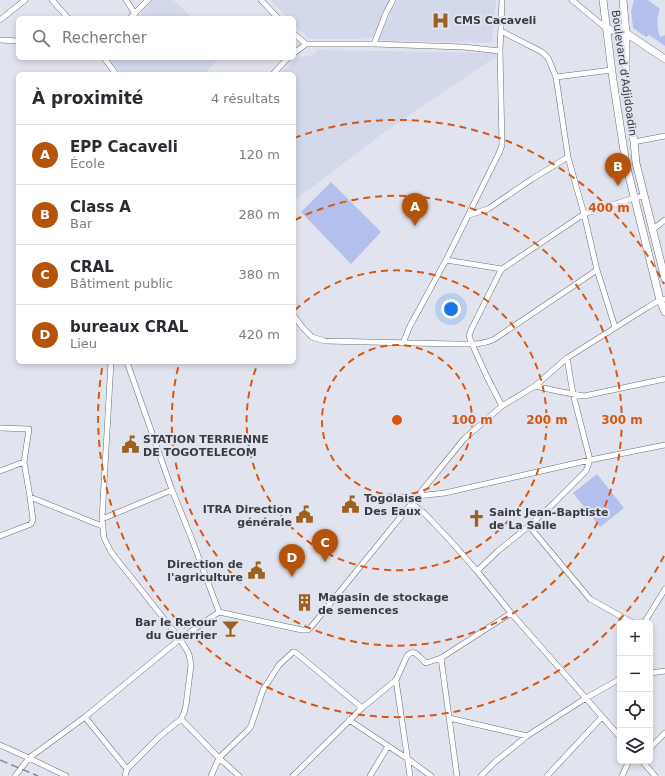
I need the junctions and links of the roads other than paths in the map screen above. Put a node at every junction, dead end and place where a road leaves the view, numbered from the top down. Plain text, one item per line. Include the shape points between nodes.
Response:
1 (25, 0) edge
2 (52, 0) edge
3 (126, 0) edge
4 (148, 0) edge
5 (261, 0) edge
6 (393, 0) edge
7 (502, 0) edge
8 (572, 0) edge
9 (603, 0) edge
10 (623, 0) edge
11 (135, 14) junction
12 (66, 16) edge
13 (132, 16) edge
14 (276, 16) edge
15 (0, 20) edge
16 (607, 29) junction
17 (501, 31) junction
18 (626, 33) junction
19 (296, 36) edge
20 (0, 40) edge
21 (16, 41) edge
22 (306, 44) junction
23 (374, 44) junction
24 (500, 51) junction
25 (296, 52) edge
26 (665, 59) edge
27 (106, 60) edge
28 (286, 60) edge
29 (612, 70) junction
30 (114, 72) edge
31 (276, 72) edge
32 (556, 77) junction
33 (665, 136) edge
34 (634, 142) junction
35 (568, 157) junction
36 (644, 196) junction
37 (634, 198) junction
38 (584, 214) junction
39 (469, 215) junction
40 (665, 220) edge
41 (652, 230) junction
42 (446, 260) junction
43 (502, 269) junction
44 (598, 270) junction
45 (665, 279) edge
46 (662, 299) edge
47 (665, 312) edge
48 (296, 319) edge
49 (615, 327) junction
50 (403, 343) junction
51 (472, 344) junction
52 (567, 358) junction
53 (111, 364) edge
54 (128, 364) edge
55 (665, 379) edge
56 (535, 386) junction
57 (573, 394) junction
58 (502, 406) junction
59 (0, 428) edge
60 (665, 445) edge
61 (590, 460) junction
62 (24, 462) junction
63 (0, 471) edge
64 (172, 490) junction
65 (417, 496) junction
66 (30, 497) junction
67 (412, 503) junction
68 (102, 519) junction
69 (102, 526) junction
70 (529, 526) junction
71 (0, 536) edge
72 (477, 571) junction
73 (665, 589) edge
74 (219, 612) junction
75 (511, 613) junction
76 (628, 620) edge
77 (646, 620) edge
78 (180, 639) junction
79 (441, 658) junction
80 (665, 671) edge
81 (653, 673) edge
82 (396, 680) junction
83 (617, 681) edge
84 (586, 698) junction
85 (362, 708) junction
86 (86, 717) junction
87 (602, 717) junction
88 (449, 718) junction
89 (181, 719) junction
90 (349, 720) junction
91 (665, 733) edge
92 (617, 734) edge
93 (527, 736) junction
94 (0, 745) edge
95 (653, 745) edge
96 (388, 746) junction
97 (29, 758) junction
98 (218, 758) junction
99 (408, 759) junction
100 (628, 764) edge
101 (645, 764) edge
102 (127, 769) junction
103 (15, 776) edge
104 (66, 776) edge
105 (125, 776) edge
106 (211, 776) edge
107 (239, 776) edge
108 (293, 776) edge
109 (370, 776) edge
110 (410, 776) edge
111 (431, 776) edge
112 (457, 776) edge
113 (480, 776) edge
114 (547, 776) edge
115 (622, 776) edge
116 (655, 776) edge

1 - 15 street
2 - 12 street
3 - 11 street
4 - 11 street
5 - 14 street
6 - 23 street
7 - 17 street
8 - 16 street
9 - 16 main road, Boulevard d'Adjidoadin
10 - 18 main road, Boulevard d'Adjidoadin
11 - 13 street
16 - 18 main road
16 - 29 main road, Boulevard d'Adjidoadin
17 - 24 street
17 - 32 street via 545,54
18 - 26 main road
18 - 34 main road, Boulevard d'Adjidoadin via 626,93
19 - 22 street
20 - 21 street
22 - 23 street
22 - 25 street
23 - 24 street
24 - 39 street via 502,145
27 - 30 street
28 - 31 street
29 - 32 street
29 - 37 main road, Boulevard d'Adjidoadin via 626,164
32 - 35 street
33 - 34 street
34 - 36 main road, Boulevard d'Adjidoadin
35 - 38 street
35 - 39 street via 488,209
36 - 37 street
36 - 41 main road, Boulevard d'Adjidoadin
37 - 38 street
37 - 46 main road, Boulevard d'Adjidoadin
38 - 43 street
38 - 44 street
39 - 42 street
40 - 41 street
41 - 45 main road, Boulevard d'Adjidoadin
42 - 43 street
42 - 50 street
43 - 51 street via 470,330
44 - 49 street
44 - 51 street via 493,340
46 - 47 main road, Boulevard d'Adjidoadin
46 - 49 street
48 - 50 street via 312,337 324,341
49 - 52 street
50 - 51 street
51 - 58 street
52 - 56 street
52 - 57 street
53 - 68 street
54 - 64 street
55 - 57 street via 584,396
56 - 57 street
56 - 58 street
57 - 61 street
58 - 65 street via 464,439
59 - 62 street via 28,430
60 - 61 street
61 - 65 street via 450,492
61 - 70 street via 585,474
62 - 63 street
62 - 66 street
64 - 68 street
64 - 74 street
65 - 67 street
66 - 69 street
66 - 71 street via 32,523
67 - 72 street
67 - 74 street via 308,630
68 - 69 street
69 - 78 street via 104,538 111,552
70 - 72 street
70 - 76 street via 590,599
72 - 75 street
73 - 77 street
74 - 78 street
75 - 79 street
75 - 84 street
78 - 86 street
78 - 89 street via 189,654 191,665 186,705
79 - 82 street via 426,663 415,653 410,653
79 - 88 street
80 - 81 street
82 - 85 street
82 - 99 street
83 - 84 street
84 - 87 street
84 - 93 street
85 - 90 street
85 - 98 street via 294,652 279,665 263,690 251,726
86 - 97 street
86 - 102 street
87 - 92 street
87 - 114 street
88 - 93 street
88 - 112 street
89 - 98 street
89 - 102 street
90 - 96 street
90 - 108 street
91 - 95 street
93 - 113 street
94 - 97 street
96 - 99 street
96 - 109 street
97 - 103 street
97 - 104 street
98 - 106 street
98 - 107 street
99 - 110 street
99 - 111 street
100 - 115 street
101 - 116 street
102 - 105 street

